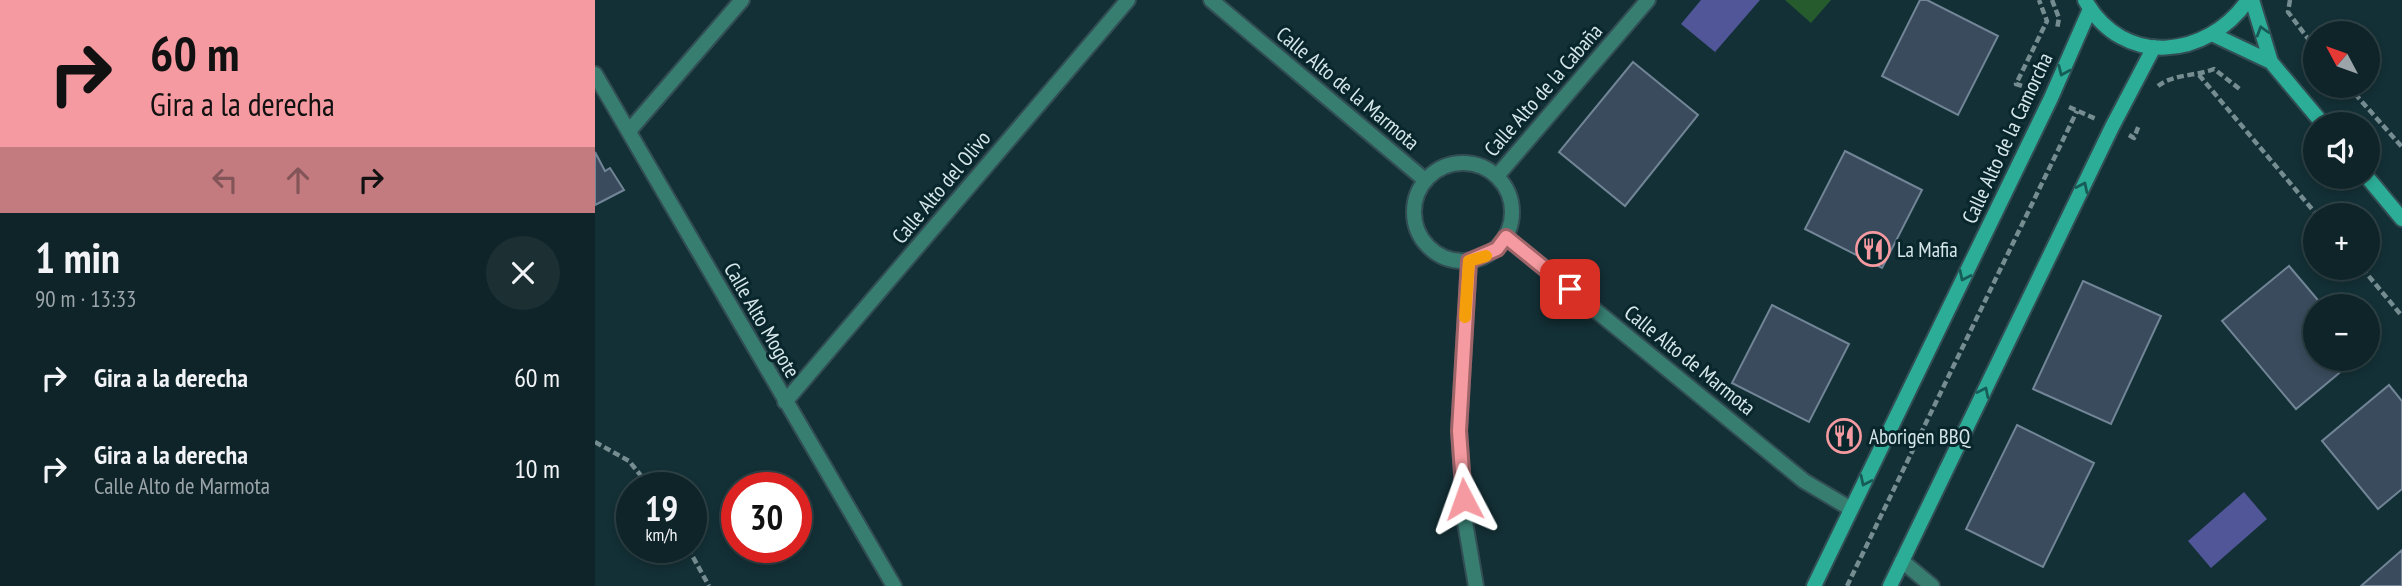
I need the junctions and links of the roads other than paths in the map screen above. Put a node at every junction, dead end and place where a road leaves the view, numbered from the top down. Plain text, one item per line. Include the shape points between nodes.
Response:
1 (742, 0) edge
2 (1128, 0) edge
3 (1210, 0) edge
4 (1648, 0) edge
5 (2250, 0) edge
6 (2088, 4) edge
7 (2214, 35) junction
8 (2154, 47) junction
9 (2271, 62) junction
10 (595, 74) edge
11 (2313, 112) edge
12 (629, 131) junction
13 (1497, 176) junction
14 (1425, 180) junction
15 (2377, 189) edge
16 (2402, 219) edge
17 (1506, 237) junction
18 (1469, 261) junction
19 (785, 402) junction
20 (1851, 509) junction
21 (1902, 561) junction
22 (894, 586) edge
23 (1476, 586) edge
24 (1814, 586) edge
25 (1891, 586) edge
26 (1932, 586) edge

1 - 12 street
2 - 19 street, Calle Alto del Olivo
3 - 14 street, Calle Alto de la Marmota
4 - 13 street, Calle Alto de la Cabaña
5 - 7 street
9 -> 5 street
6 - 8 street via 2107,28
6 -> 20 street, Calle Alto de la Camorcha via 2051,98
7 - 8 street via 2185,46
7 - 9 street
21 -> 8 street
9 - 11 street
10 - 12 street, Calle Alto Mogote
12 - 19 street, Calle Alto Mogote
13 - 14 street via 1468,163 1452,164
13 - 17 street via 1506,186 1513,212
14 - 18 street via 1414,204 1423,241 1443,258
15 - 16 street
17 - 18 street via 1497,249
17 - 20 street, Calle Alto de Marmota via 1804,481
18 - 23 street via 1459,431 1465,522
19 - 22 street, Calle Alto Mogote
20 - 24 street, Calle Alto de la Camorcha
21 - 25 street
21 - 26 street

